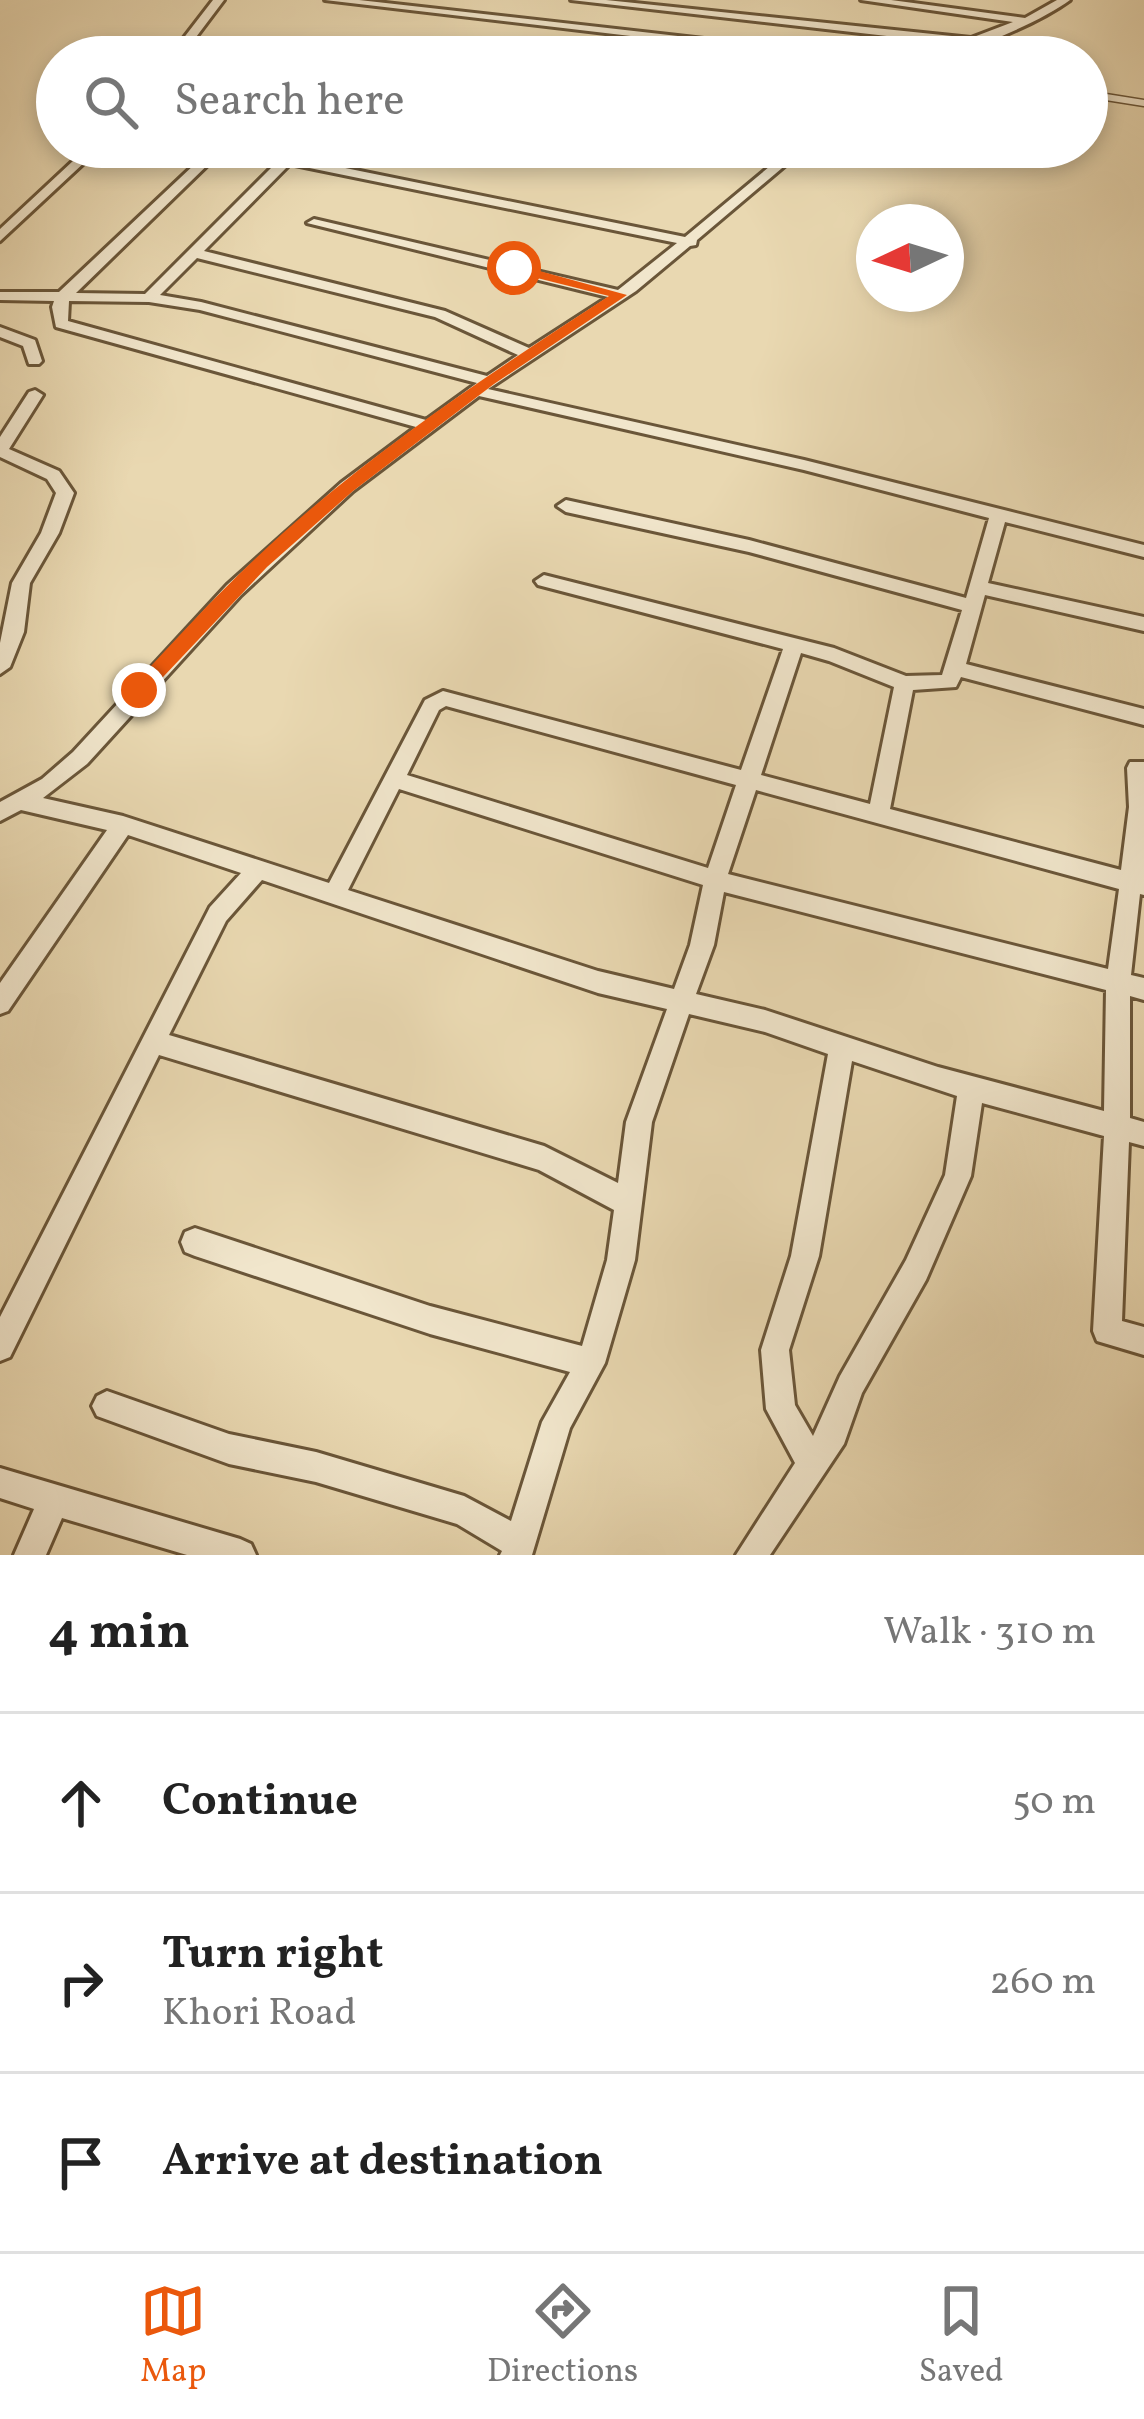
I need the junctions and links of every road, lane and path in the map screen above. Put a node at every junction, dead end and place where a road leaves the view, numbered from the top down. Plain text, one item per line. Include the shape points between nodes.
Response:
1 (219, 0) edge
2 (330, 0) edge
3 (576, 0) edge
4 (818, 0) edge
5 (866, 0) edge
6 (1065, 0) edge
7 (934, 4) edge
8 (556, 14) dead end
9 (757, 16) junction
10 (1027, 21) junction
11 (814, 22) junction
12 (548, 28) junction
13 (191, 36) edge
14 (630, 36) edge
15 (748, 36) edge
16 (926, 36) edge
17 (989, 36) edge
18 (1108, 98) edge
19 (1144, 104) edge
20 (73, 168) edge
21 (198, 168) edge
22 (271, 168) edge
23 (354, 168) edge
24 (777, 168) edge
25 (314, 223) dead end
26 (0, 237) edge
27 (692, 242) junction
28 (194, 253) junction
29 (620, 295) junction
30 (0, 296) edge
31 (64, 296) junction
32 (149, 298) junction
33 (0, 332) edge
34 (530, 354) junction
35 (34, 361) dead end
36 (482, 386) junction
37 (35, 395) dead end
38 (430, 426) junction
39 (0, 451) edge
40 (566, 506) dead end
41 (998, 517) junction
42 (1144, 550) edge
43 (544, 581) dead end
44 (975, 597) junction
45 (1144, 624) edge
46 (7, 629) edge
47 (793, 646) junction
48 (0, 667) edge
49 (955, 668) junction
50 (905, 683) junction
51 (1144, 717) edge
52 (1137, 768) dead end
53 (749, 778) junction
54 (394, 779) junction
55 (11, 807) edge
56 (878, 815) junction
57 (123, 825) junction
58 (258, 870) junction
59 (716, 880) junction
60 (1136, 884) edge
61 (334, 896) junction
62 (1131, 986) edge
63 (682, 1002) junction
64 (0, 1003) edge
65 (153, 1042) junction
66 (842, 1047) junction
67 (971, 1089) junction
68 (1118, 1129) junction
69 (1144, 1134) edge
70 (628, 1203) junction
71 (194, 1242) dead end
72 (1144, 1341) edge
73 (0, 1347) edge
74 (591, 1363) junction
75 (107, 1406) dead end
76 (813, 1464) junction
77 (0, 1484) edge
78 (54, 1500) junction
79 (517, 1549) edge
80 (30, 1555) edge
81 (240, 1555) edge
82 (752, 1555) edge

1 - 13 street
2 - 12 street
3 - 9 street
4 - 11 street
5 - 7 street
6 - 10 street
7 - 10 street
8 - 12 street
9 - 11 street
9 - 15 street
10 - 17 street
11 - 16 street
12 - 14 street
18 - 19 lane
20 - 26 street
21 - 31 street
22 - 28 street
23 - 27 street
24 - 27 street
25 - 29 street
27 - 29 street
28 - 32 street
28 - 34 street via 440,314
29 - 34 street
30 - 31 street
31 - 32 street
31 - 38 street via 61,323 85,334
32 - 36 street
33 - 35 street via 30,343
34 - 36 street
36 - 38 street
36 - 41 street
37 - 39 street
38 - 55 street via 289,536 80,758
39 - 46 street via 53,475 65,493
40 - 44 street
41 - 42 street
41 - 44 street
43 - 47 street
44 - 45 street
44 - 49 street
46 - 48 street
47 - 50 street
47 - 53 street
49 - 50 street via 940,685
49 - 51 street
50 - 56 street
52 - 60 street
53 - 54 street via 443,698
53 - 56 street
53 - 59 street
54 - 59 street
54 - 61 street
55 - 57 street
56 - 60 street
57 - 58 street
57 - 64 street
58 - 61 street
58 - 65 street via 218,914
59 - 62 street
59 - 63 street
60 - 62 street
61 - 63 street
62 - 68 street
63 - 66 street
63 - 70 street via 639,1122
65 - 70 street via 544,1159
65 - 73 street
66 - 67 street
66 - 76 street via 805,1256 775,1350 781,1409
67 - 68 street
67 - 76 street via 958,1176
68 - 69 street
68 - 72 street via 1107,1331
70 - 74 street via 621,1260
71 - 74 street
74 - 79 street via 557,1422
75 - 79 street via 230,1449 464,1511
76 - 82 street
77 - 78 street
78 - 80 street
78 - 81 street

